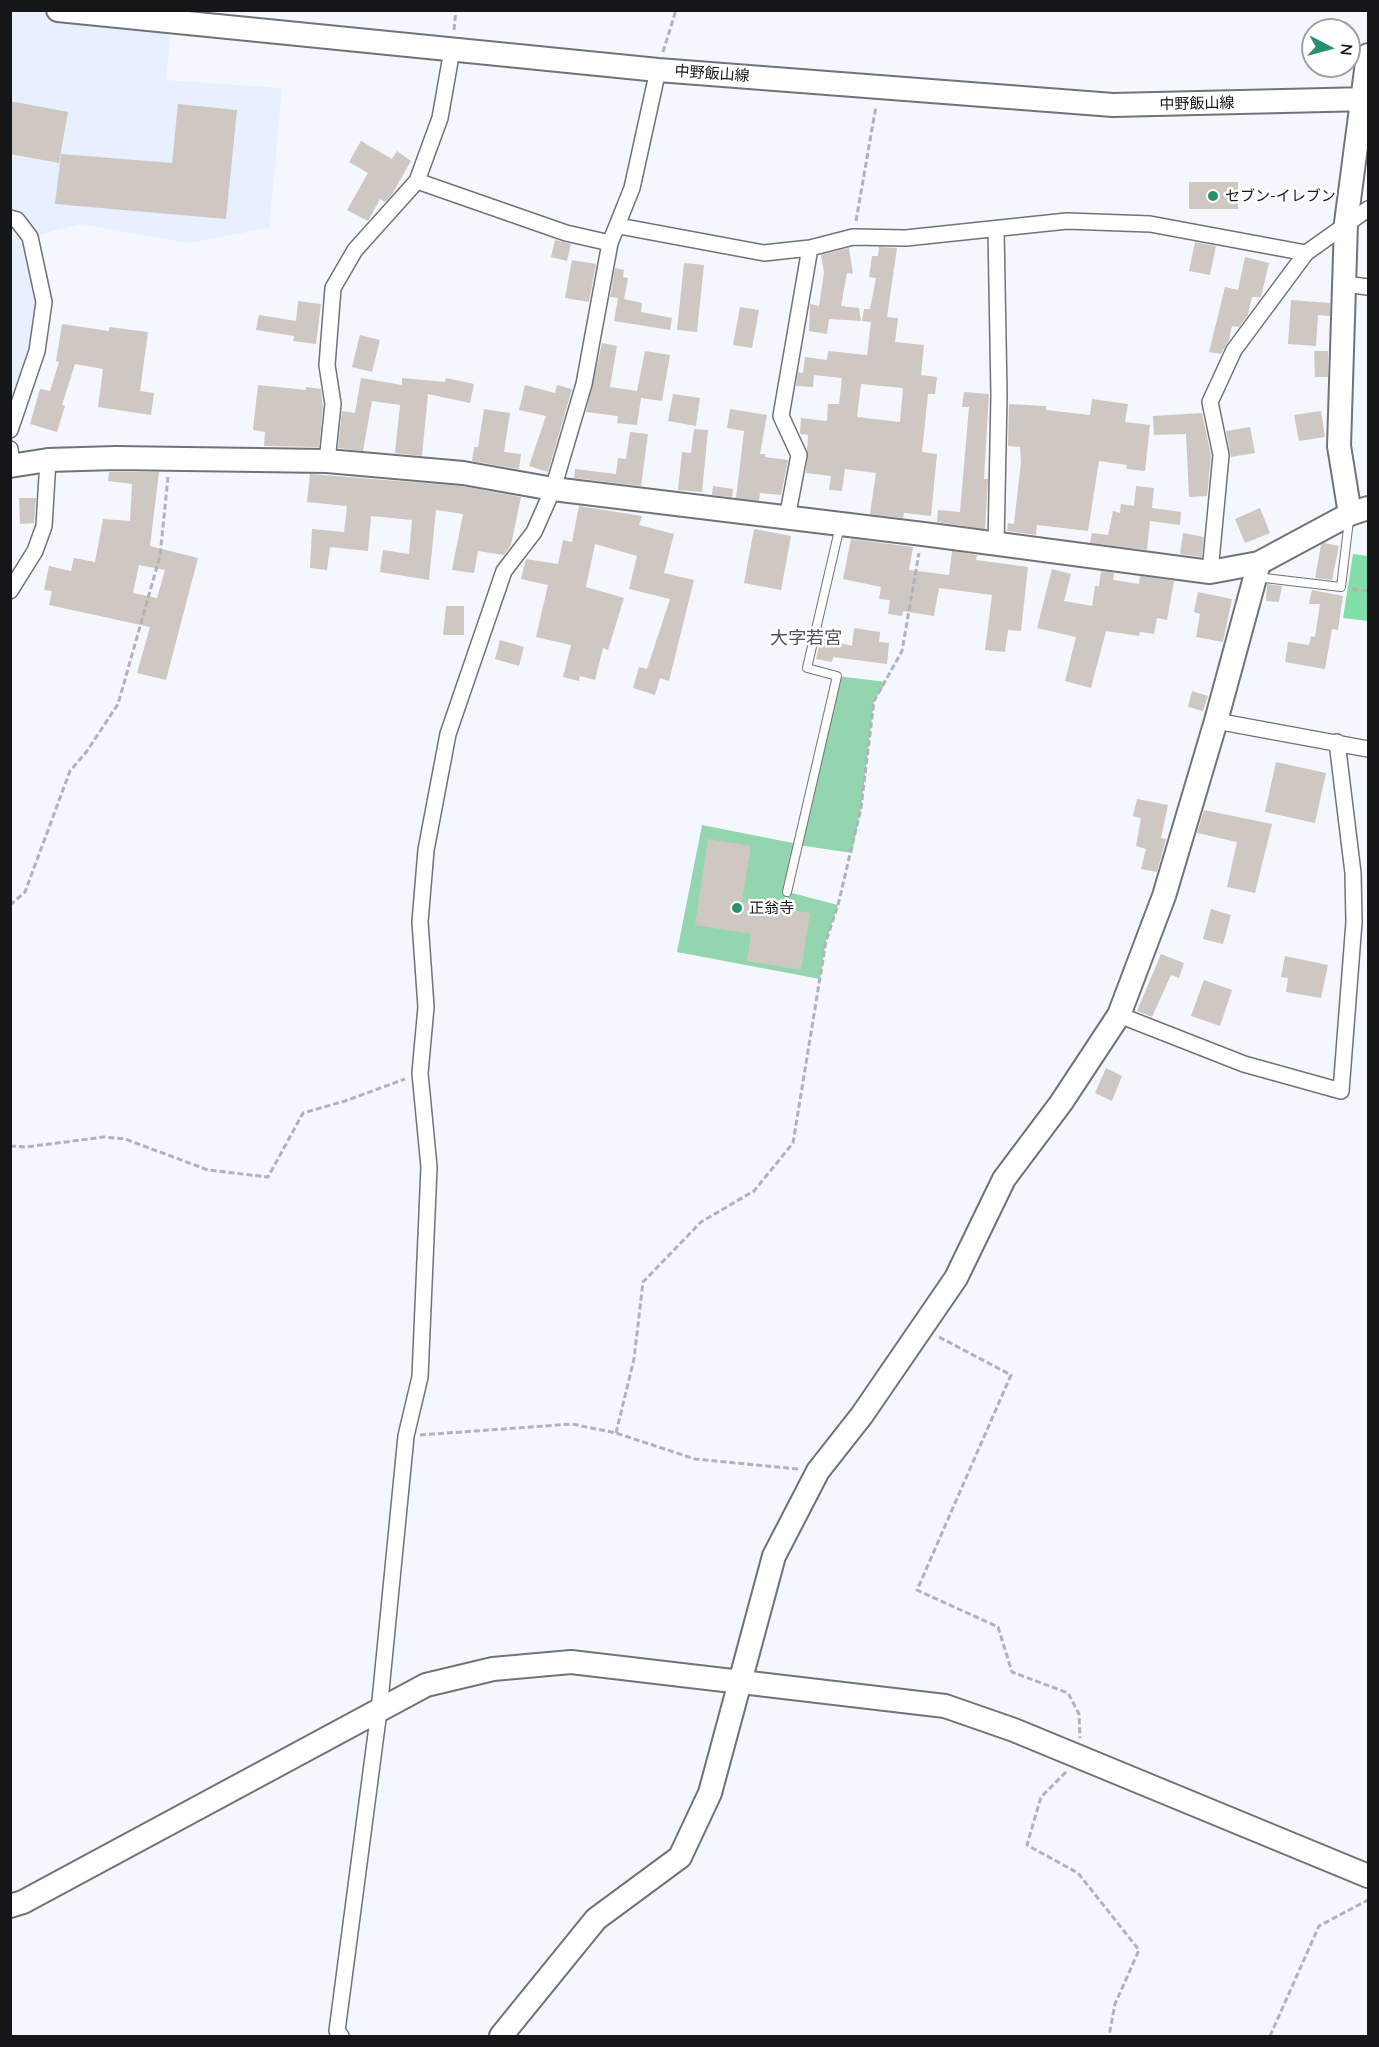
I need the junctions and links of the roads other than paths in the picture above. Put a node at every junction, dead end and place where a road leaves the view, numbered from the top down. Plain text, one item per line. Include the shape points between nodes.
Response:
1 (58, 10) edge
2 (452, 50) junction
3 (1368, 55) edge
4 (658, 70) junction
5 (1364, 100) edge
6 (417, 181) junction
7 (1368, 209) edge
8 (10, 218) edge
9 (1346, 223) junction
10 (619, 226) junction
11 (996, 229) junction
12 (610, 243) junction
13 (810, 248) junction
14 (1306, 253) junction
15 (1345, 284) junction
16 (1368, 287) edge
17 (10, 430) edge
18 (11, 460) edge
19 (48, 460) junction
20 (327, 461) junction
21 (553, 489) junction
22 (1359, 511) edge
23 (787, 518) junction
24 (840, 525) junction
25 (996, 545) junction
26 (1257, 570) junction
27 (1210, 572) junction
28 (10, 591) edge
29 (1216, 721) junction
30 (1337, 742) junction
31 (1368, 749) edge
32 (1353, 873) junction
33 (1368, 877) edge
34 (787, 892) dead end
35 (1119, 1015) junction
36 (740, 1681) junction
37 (380, 1712) junction
38 (1368, 1876) edge
39 (10, 1906) edge
40 (341, 2037) edge
41 (501, 2037) edge

1 - 2 street, 中野飯山線
2 - 4 street, 中野飯山線
2 - 6 street via 440,118
3 - 5 street
4 - 5 street, 中野飯山線 via 1113,105
4 - 10 street via 632,188
5 - 9 street
6 - 12 street via 566,233
6 - 20 street via 355,250 333,288 327,365 333,404
7 - 9 street
8 - 17 street via 17,220 30,237 45,302 37,351
9 - 14 street
9 - 15 street
10 - 12 street
10 - 13 street via 764,253
11 - 13 street via 906,238 853,237
11 - 14 street via 1067,221 1150,224
11 - 25 street
12 - 21 street via 584,384
13 - 23 street via 781,416 799,455
14 - 27 street via 1234,350 1210,402 1221,455
15 - 16 street
15 - 22 street via 1339,446
18 - 19 street
19 - 20 street
19 - 28 street via 44,526 35,551
20 - 21 street via 463,473
21 - 23 street
21 - 37 street via 534,532 504,571 448,734 426,850 420,922 426,1007 420,1073 429,1167 420,1377 406,1436
22 - 26 street
22 - 26 lane via 1341,587
23 - 24 street
24 - 25 street
24 - 34 lane via 807,668 837,675
25 - 27 street
26 - 27 street
26 - 29 street
29 - 30 street
29 - 35 street via 1164,896
30 - 31 street
30 - 32 street
32 - 33 street
32 - 35 street via 1354,922 1341,1091 1244,1064
35 - 36 street via 1061,1103 1004,1179 956,1278 862,1415 818,1471 774,1556
36 - 37 street via 571,1662 504,1668 426,1685
36 - 38 street via 945,1706 1014,1730
36 - 41 street via 710,1793 680,1857 596,1918
37 - 39 street
37 - 40 street via 337,2031

